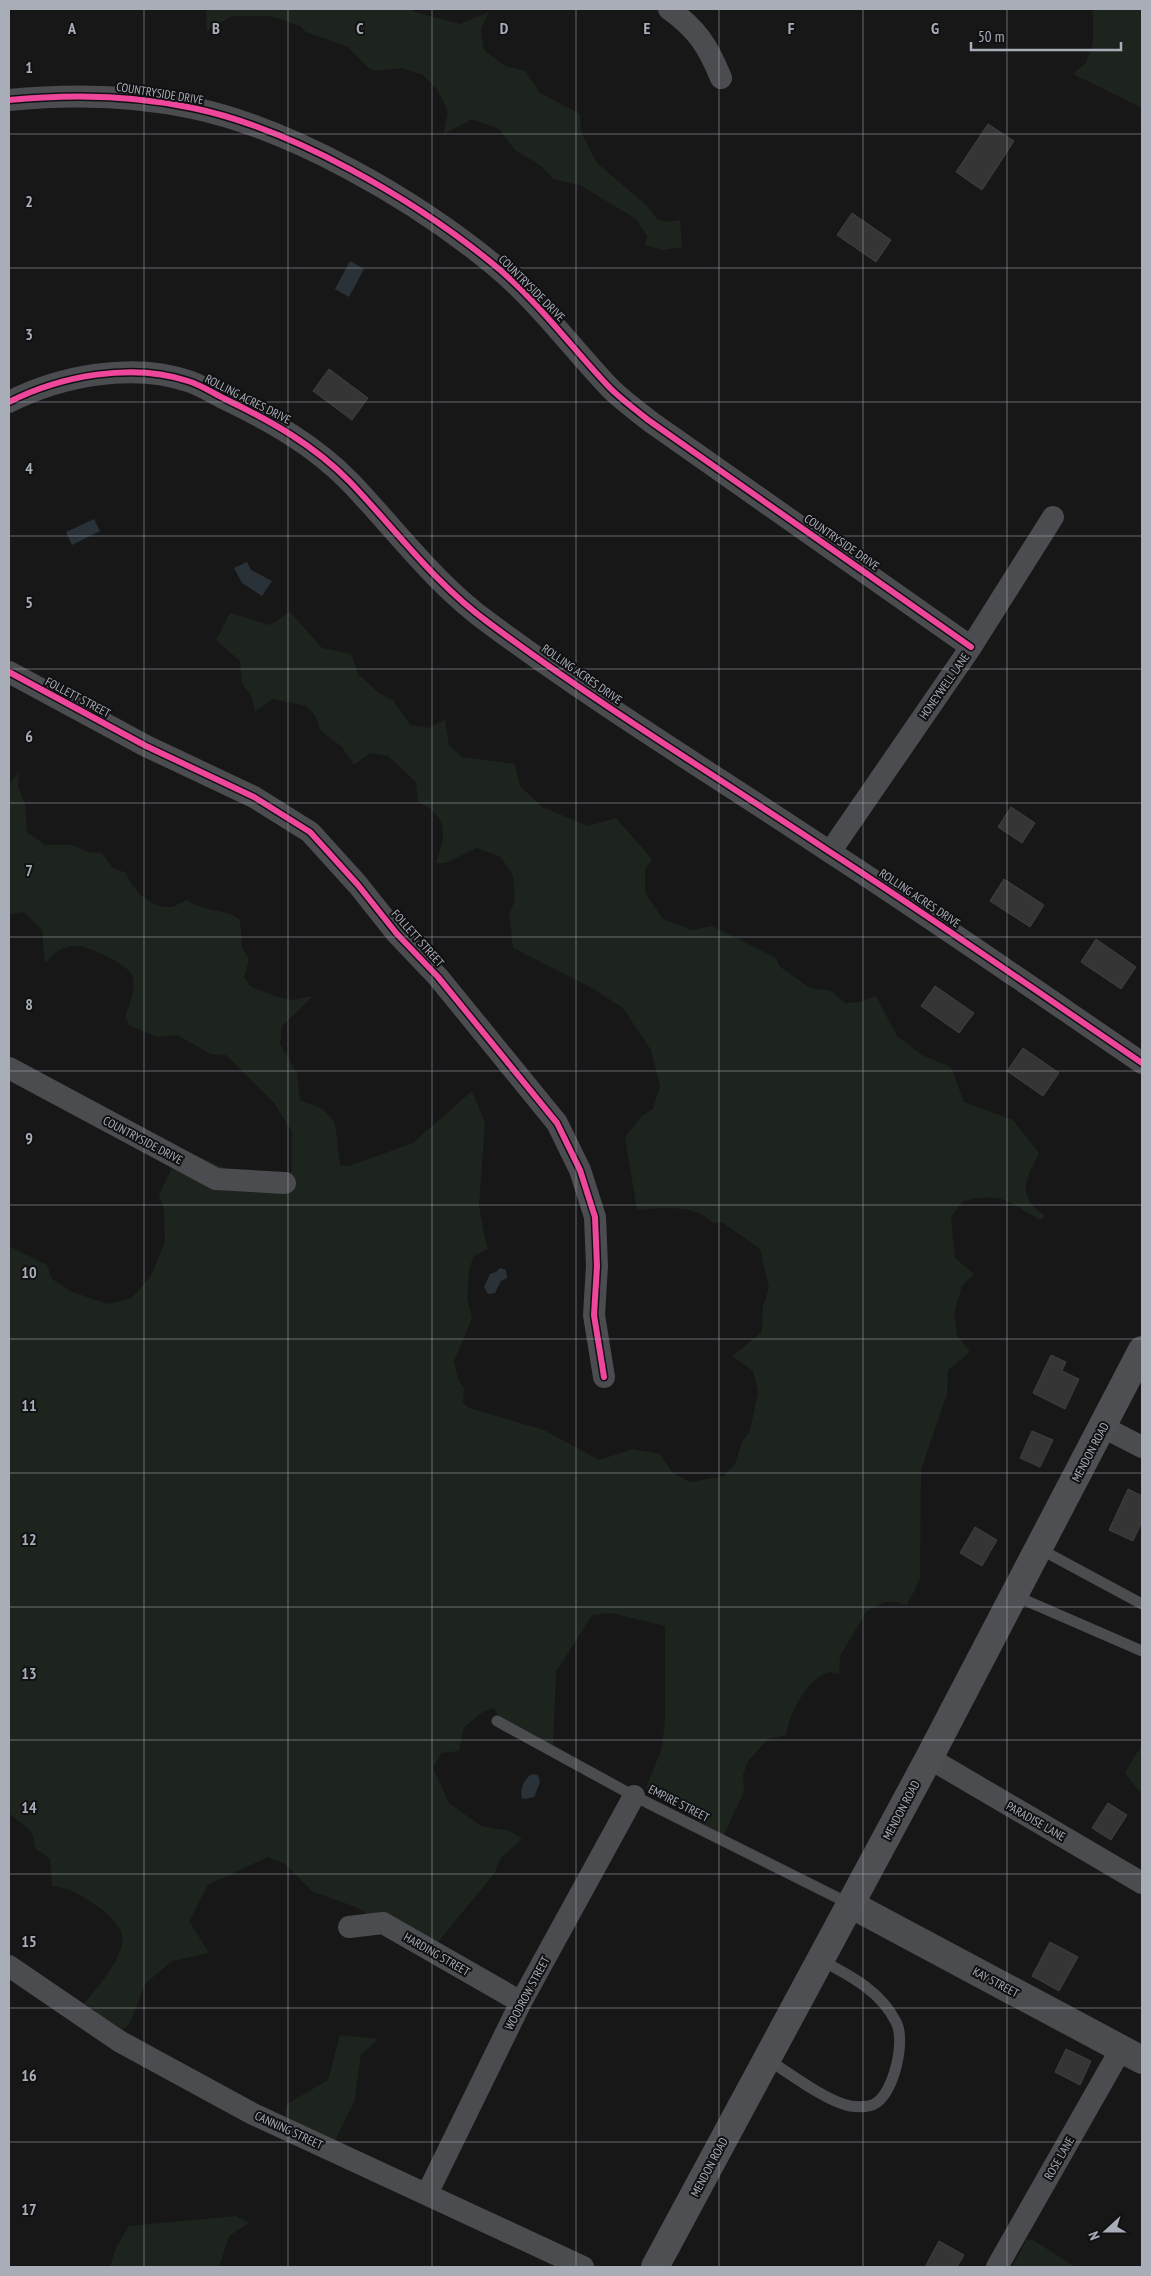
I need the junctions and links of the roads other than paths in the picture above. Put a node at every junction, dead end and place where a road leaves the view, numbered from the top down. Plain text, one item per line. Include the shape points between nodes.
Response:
1 (669, 9) edge
2 (721, 78) dead end
3 (9, 100) edge
4 (9, 402) edge
5 (1053, 517) dead end
6 (971, 647) junction
7 (9, 672) edge
8 (830, 852) junction
9 (1142, 1063) edge
10 (9, 1068) edge
11 (285, 1183) dead end
12 (1142, 1350) edge
13 (604, 1377) dead end
14 (1103, 1427) junction
15 (1142, 1447) edge
16 (1038, 1548) junction
17 (1013, 1596) junction
18 (1142, 1604) edge
19 (1142, 1651) edge
20 (497, 1721) dead end
21 (929, 1758) junction
22 (634, 1796) junction
23 (1142, 1884) edge
24 (850, 1904) junction
25 (349, 1927) dead end
26 (820, 1960) junction
27 (9, 1966) edge
28 (521, 2002) junction
29 (1132, 2055) edge
30 (767, 2059) junction
31 (428, 2194) junction
32 (583, 2267) edge
33 (655, 2267) edge
34 (997, 2267) edge

1 - 2 street via 688,22 702,38
3 - 6 street, COUNTRYSIDE DRIVE via 44,96 117,96 194,108 258,126 368,180 441,225 494,265 540,309 612,389 651,422
4 - 8 street, ROLLING ACRES DRIVE via 27,393 72,380 148,372 189,381 266,418 308,445 347,479 449,591 487,622 699,768
5 - 6 street, HONEYWELL LANE
6 - 8 street, HONEYWELL LANE
7 - 13 street, FOLLETT STREET via 146,746 254,797 310,832 438,977 556,1123 580,1170 595,1217 594,1315
8 - 9 street, ROLLING ACRES DRIVE
10 - 11 street, COUNTRYSIDE DRIVE via 216,1179
12 - 14 main road, MENDON ROAD
14 - 15 street
14 - 16 main road, MENDON ROAD
16 - 17 main road, MENDON ROAD
16 - 18 lane
17 - 19 lane
17 - 21 main road, MENDON ROAD
20 - 22 lane, EMPIRE STREET
21 - 23 street, PARADISE LANE
21 - 24 main road, MENDON ROAD
22 - 24 lane, EMPIRE STREET
22 - 28 street, WOODROW STREET
24 - 26 main road, MENDON ROAD
24 - 29 street, KAY STREET
25 - 28 street, HARDING STREET via 383,1923
26 - 30 main road, MENDON ROAD
26 - 30 lane via 874,1993 897,2023 900,2042 898,2062 885,2093 876,2103 864,2107 838,2103
27 - 31 street, CANNING STREET via 119,2041 185,2077 253,2114
28 - 31 street, WOODROW STREET
29 - 34 street, ROSE LANE
30 - 33 main road, MENDON ROAD
31 - 32 street, CANNING STREET

